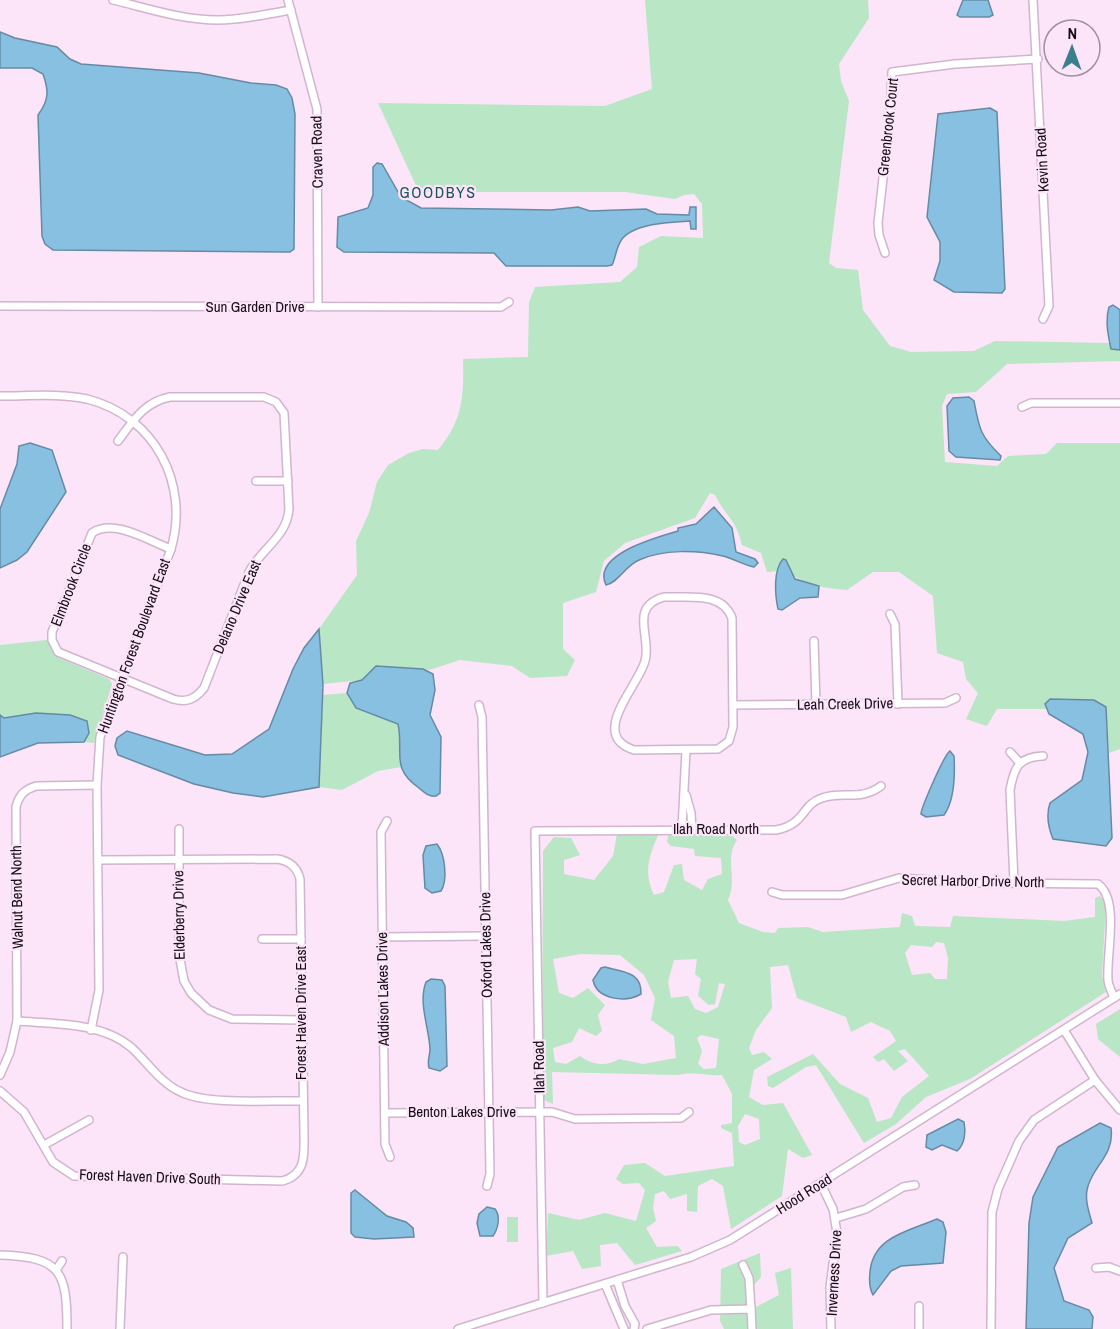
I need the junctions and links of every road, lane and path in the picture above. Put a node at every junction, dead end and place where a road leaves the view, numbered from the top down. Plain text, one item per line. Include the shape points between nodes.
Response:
1 (113, 0) edge
2 (288, 0) edge
3 (1033, 0) edge
4 (291, 10) junction
5 (1038, 59) junction
6 (885, 254) dead end
7 (509, 302) dead end
8 (0, 306) edge
9 (318, 307) junction
10 (1043, 319) dead end
11 (0, 396) edge
12 (1120, 403) edge
13 (1022, 407) dead end
14 (132, 422) junction
15 (118, 441) dead end
16 (256, 481) dead end
17 (288, 481) junction
18 (171, 549) junction
19 (890, 614) dead end
20 (814, 641) dead end
21 (120, 678) junction
22 (956, 698) dead end
23 (816, 704) junction
24 (898, 704) junction
25 (479, 705) dead end
26 (733, 705) junction
27 (686, 750) junction
28 (1010, 752) dead end
29 (1043, 756) dead end
30 (1020, 763) junction
31 (97, 785) junction
32 (881, 786) dead end
33 (686, 795) junction
34 (387, 820) dead end
35 (179, 829) dead end
36 (682, 829) junction
37 (692, 829) junction
38 (535, 831) joint
39 (178, 859) junction
40 (98, 860) junction
41 (1014, 882) junction
42 (772, 892) dead end
43 (486, 936) junction
44 (383, 938) junction
45 (262, 939) dead end
46 (301, 939) junction
47 (1117, 996) edge
48 (301, 1020) junction
49 (18, 1021) junction
50 (91, 1029) junction
51 (1064, 1030) junction
52 (0, 1075) edge
53 (1095, 1080) junction
54 (0, 1090) edge
55 (302, 1101) junction
56 (1120, 1110) edge
57 (489, 1112) junction
58 (540, 1112) junction
59 (689, 1112) dead end
60 (385, 1113) junction
61 (89, 1120) dead end
62 (44, 1145) junction
63 (390, 1157) dead end
64 (301, 1169) joint
65 (821, 1184) junction
66 (915, 1185) dead end
67 (487, 1186) dead end
68 (836, 1218) junction
69 (0, 1255) edge
70 (123, 1257) dead end
71 (62, 1261) dead end
72 (743, 1264) dead end
73 (1096, 1268) dead end
74 (56, 1270) junction
75 (1120, 1271) edge
76 (617, 1280) junction
77 (605, 1284) junction
78 (543, 1302) junction
79 (625, 1306) junction
80 (920, 1306) dead end
81 (615, 1309) junction
82 (751, 1309) junction
83 (67, 1329) edge
84 (120, 1329) edge
85 (458, 1329) edge
86 (624, 1329) edge
87 (634, 1329) edge
88 (647, 1329) edge
89 (752, 1329) edge
90 (831, 1329) edge
91 (919, 1329) edge
92 (991, 1329) edge

1 - 4 street via 216,20
2 - 4 street, Craven Road
3 - 5 street, Kevin Road
4 - 9 street, Craven Road via 316,109
5 - 6 street, Greenbrook Court via 892,72 878,223
5 - 10 street, Kevin Road via 1049,306
7 - 9 street, Sun Garden Drive via 501,307
8 - 9 street, Sun Garden Drive
11 - 14 street, Huntington Forest Boulevard East via 86,399 111,408
12 - 13 street via 1031,403
14 - 15 street
14 - 17 street, Delano Drive East via 151,403 170,397 264,397 276,402 286,418
14 - 18 street, Huntington Forest Boulevard East via 156,445 171,474 177,514
16 - 17 street
17 - 21 street, Delano Drive East via 288,516 283,530 258,556 249,572 204,688 193,699 180,701
18 - 21 street, Huntington Forest Boulevard East
18 - 21 street, Elmbrook Circle via 108,527 88,539 52,640 62,656
19 - 24 street via 896,624
20 - 23 street
21 - 31 street, Huntington Forest Boulevard East via 100,737
22 - 24 street, Leah Creek Drive via 945,704
23 - 24 street, Leah Creek Drive
23 - 26 street, Leah Creek Drive
25 - 43 street, Oxford Lakes Drive
26 - 27 street via 729,741 718,749
26 - 27 street via 729,610 718,600 664,597 649,605 645,612 645,662 614,728 619,742 634,750
27 - 33 street
28 - 30 street
29 - 30 street via 1028,757
30 - 41 street via 1010,790
31 - 40 street, Huntington Forest Boulevard East
31 - 49 street, Walnut Bend North via 36,786 28,788 18,799
32 - 37 street, Ilah Road North via 862,796 822,798 788,827
33 - 36 street
33 - 37 street
34 - 44 street, Addison Lakes Drive via 381,832
35 - 39 street, Elderberry Drive
36 - 37 street, Ilah Road North
36 - 38 street, Ilah Road North
38 - 58 street, Ilah Road
39 - 40 street
39 - 46 street, Forest Haven Drive East via 289,862 300,879
39 - 48 street, Elderberry Drive via 180,961 191,993 210,1010 232,1019
40 - 50 street, Huntington Forest Boulevard East via 99,990
41 - 42 street, Secret Harbor Drive North via 899,878 842,895
41 - 47 street, Secret Harbor Drive North via 1090,882 1104,888 1111,903 1108,981
43 - 44 street
43 - 57 street, Oxford Lakes Drive
44 - 60 street, Addison Lakes Drive
45 - 46 street
46 - 48 street, Forest Haven Drive East
47 - 51 street, Hood Road
48 - 55 street, Forest Haven Drive East
49 - 50 street
49 - 52 street, Walnut Bend North
50 - 55 street via 131,1047 164,1082 185,1094 204,1099
51 - 53 street
51 - 65 street, Hood Road
53 - 56 street
53 - 92 street via 1034,1120 1019,1141 998,1189 992,1212
54 - 62 street, Forest Haven Drive South via 24,1112
55 - 64 street, Forest Haven Drive East
57 - 58 street, Benton Lakes Drive
57 - 60 street, Benton Lakes Drive
57 - 67 street, Oxford Lakes Drive
58 - 59 street, Benton Lakes Drive via 575,1119 681,1118
58 - 78 street, Ilah Road
60 - 63 street, Addison Lakes Drive via 385,1144
61 - 62 street
62 - 64 street, Forest Haven Drive South via 58,1167 81,1177 282,1181 292,1179
65 - 68 street, Inverness Drive
65 - 76 street, Hood Road via 721,1245
66 - 68 street via 903,1187 866,1209
68 - 90 street, Inverness Drive
69 - 74 street via 34,1257
70 - 84 street
71 - 74 street
72 - 82 street via 749,1278
73 - 75 street
74 - 83 street via 65,1286
76 - 77 street, Hood Road
76 - 79 street
77 - 78 street, Hood Road
77 - 81 street
78 - 85 street, Hood Road
79 - 81 street
79 - 87 street
80 - 91 street
81 - 86 street
82 - 88 street via 711,1310
82 - 89 street

